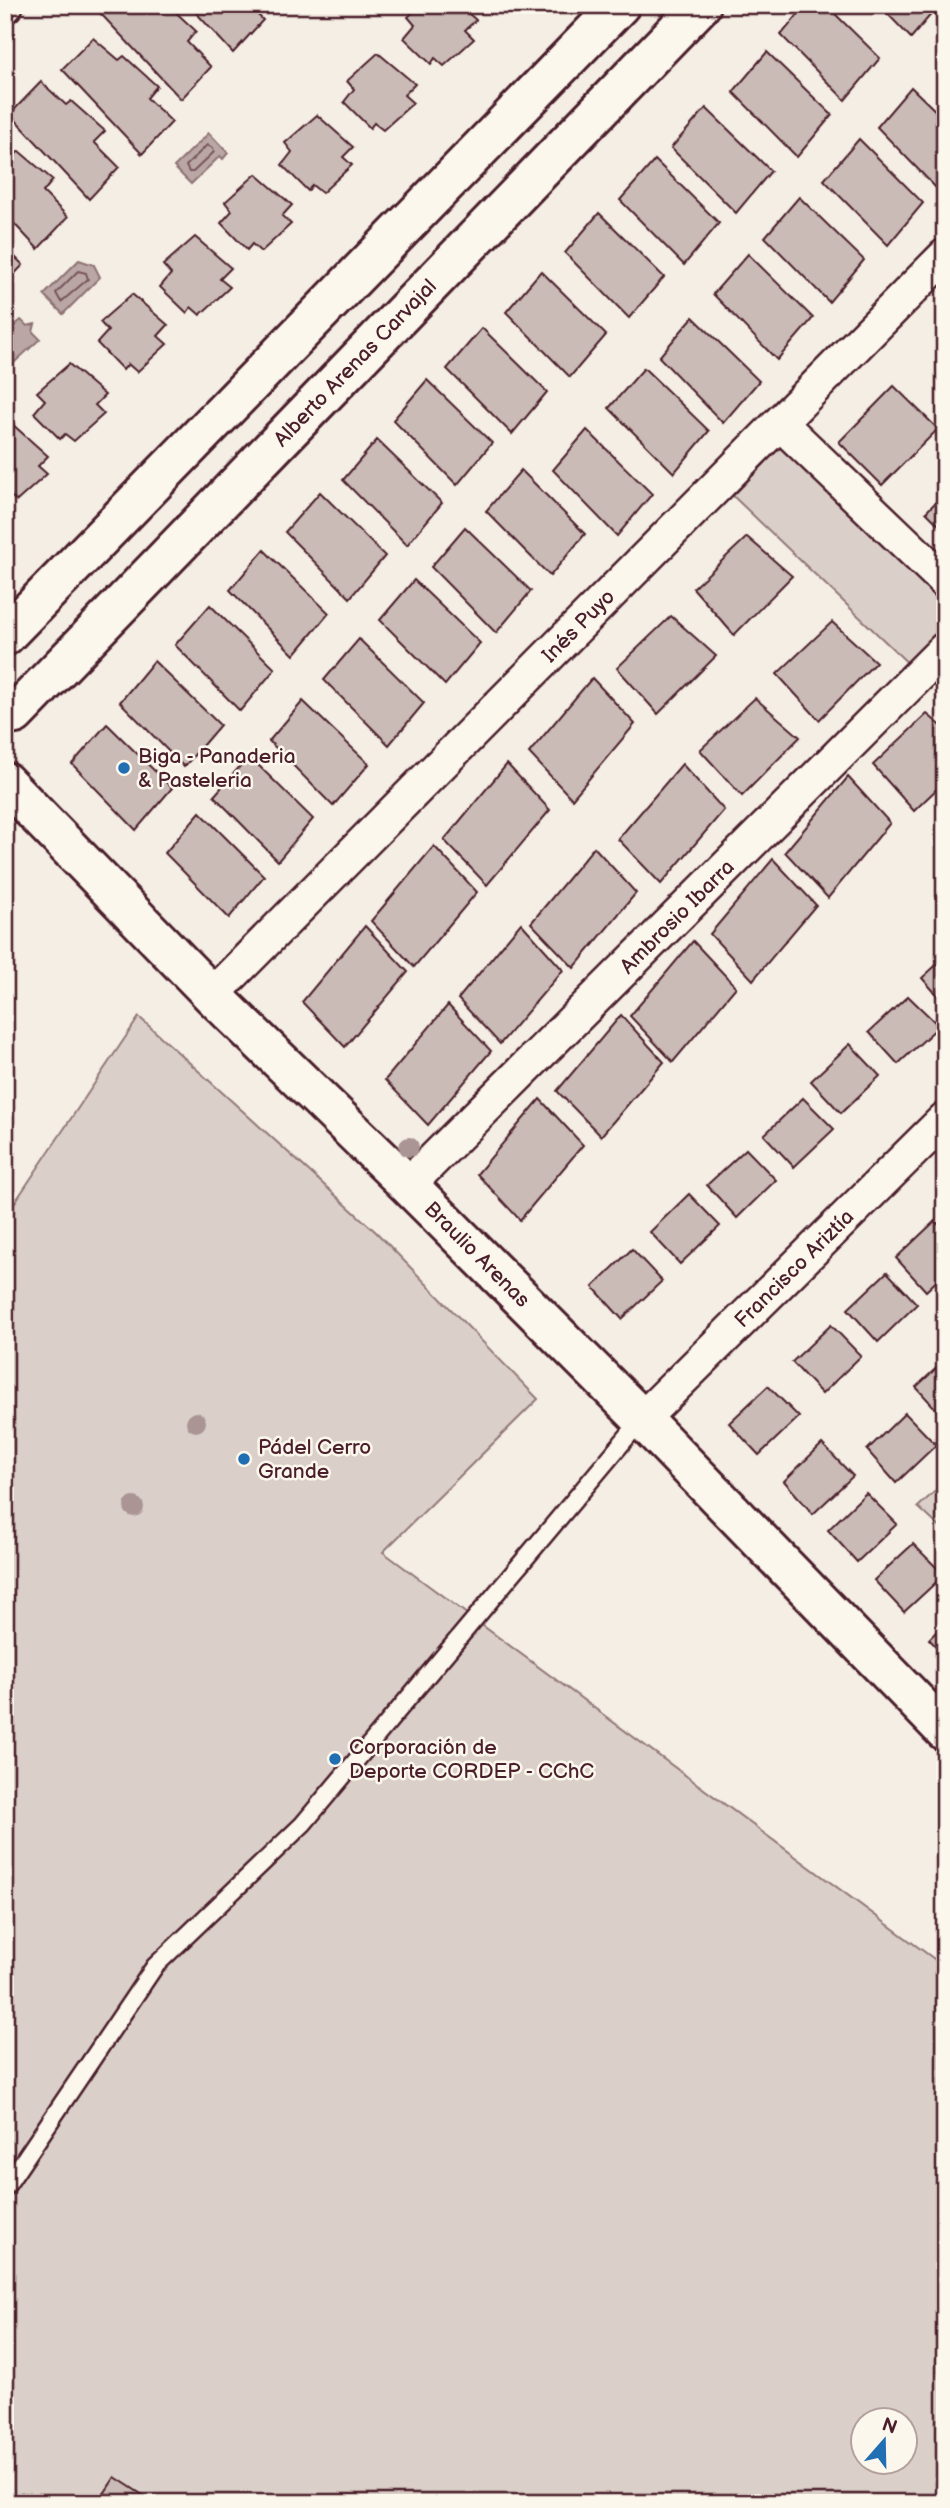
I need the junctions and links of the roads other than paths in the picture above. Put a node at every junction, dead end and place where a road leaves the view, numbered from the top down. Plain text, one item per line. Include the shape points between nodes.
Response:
1 (620, 5) edge
2 (701, 5) edge
3 (945, 256) edge
4 (780, 423) junction
5 (945, 581) edge
6 (5, 636) edge
7 (945, 649) edge
8 (5, 715) edge
9 (5, 782) edge
10 (212, 995) junction
11 (945, 1119) edge
12 (408, 1185) junction
13 (642, 1419) junction
14 (945, 1731) edge
15 (5, 2188) edge

1 - 6 street
2 - 8 street, Alberto Arenas Carvajal via 16,714
3 - 4 street, Inés Puyo
4 - 5 street
4 - 10 street, Inés Puyo
7 - 12 street, Ambrosio Ibarra
9 - 10 street, Braulio Arenas
10 - 12 street, Braulio Arenas
11 - 13 street, Francisco Ariztía
12 - 13 street, Braulio Arenas
13 - 14 street, Braulio Arenas
13 - 15 lane via 303,1824 155,1966

